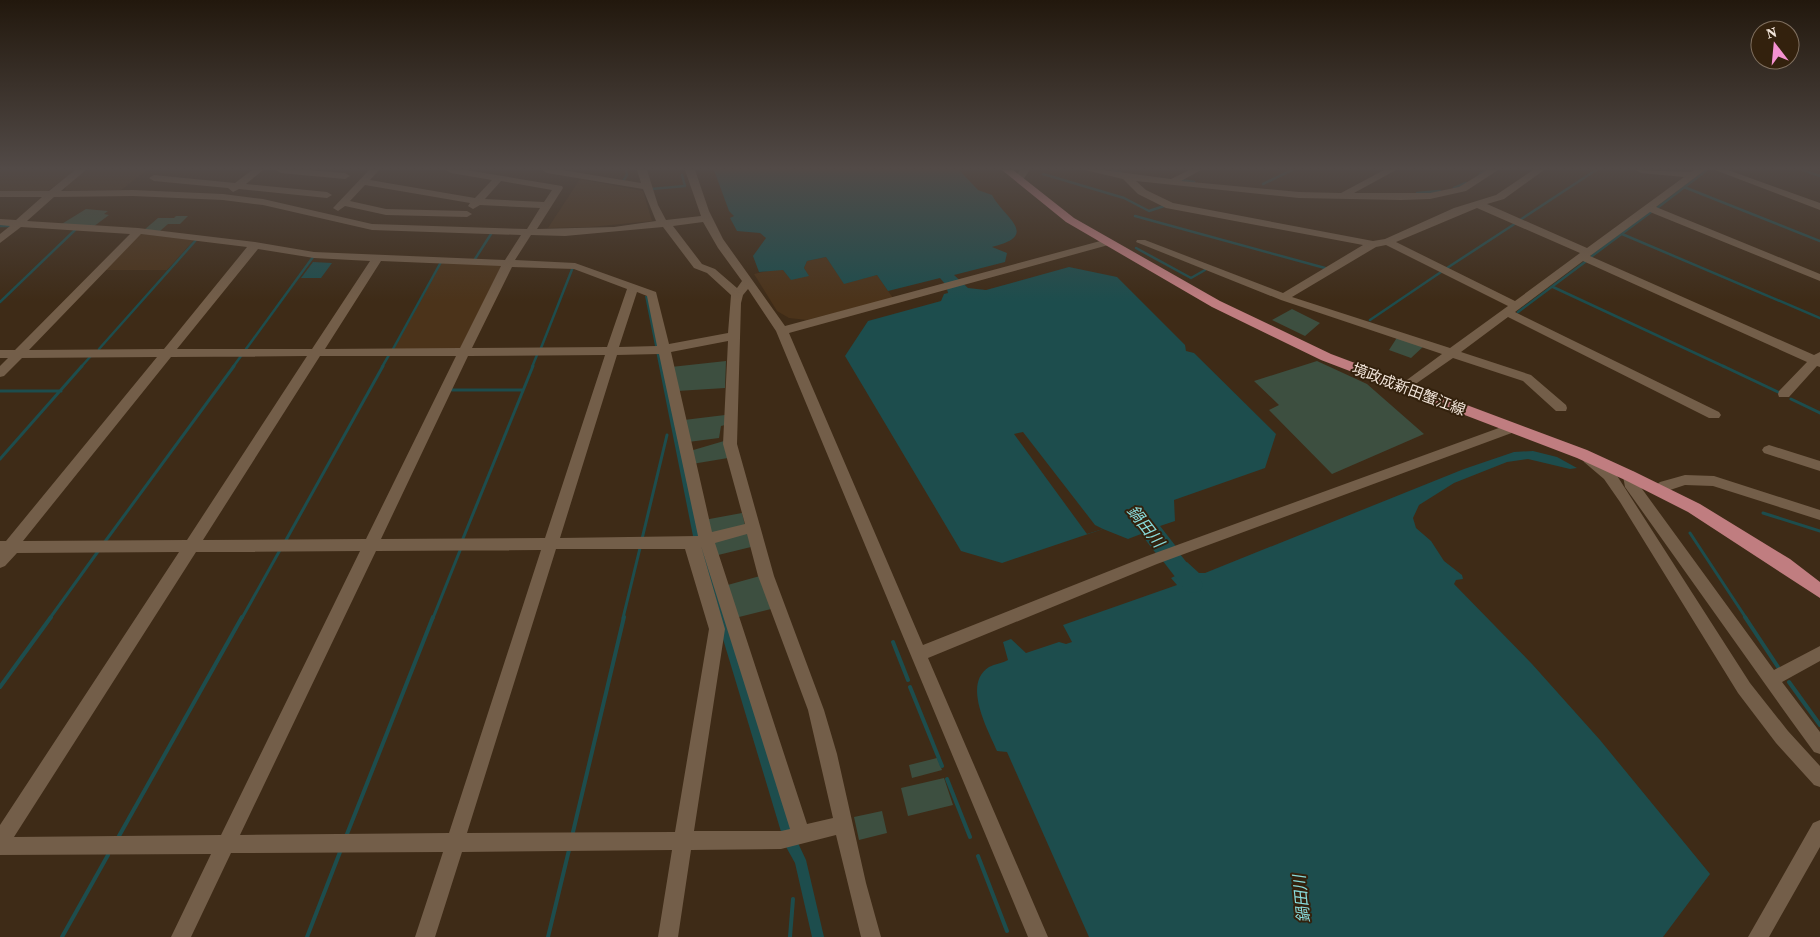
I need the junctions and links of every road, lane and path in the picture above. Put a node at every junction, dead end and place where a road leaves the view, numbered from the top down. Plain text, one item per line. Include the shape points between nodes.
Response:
1 (30, 214) edge
2 (310, 214) edge
3 (334, 214) edge
4 (456, 214) edge
5 (467, 214) joint
6 (541, 214) edge
7 (659, 214) edge
8 (705, 214) edge
9 (1063, 214) edge
10 (1211, 214) edge
11 (1450, 214) edge
12 (1498, 214) edge
13 (1642, 214) edge
14 (1664, 214) edge
15 (330, 218) junction
16 (707, 218) junction
17 (0, 222) edge
18 (19, 223) junction
19 (664, 224) junction
20 (458, 230) junction
21 (138, 231) junction
22 (529, 232) junction
23 (0, 240) edge
24 (1108, 242) junction
25 (1141, 242) dead end
26 (1387, 242) junction
27 (1373, 244) junction
28 (255, 245) junction
29 (1586, 255) junction
30 (377, 258) junction
31 (508, 264) junction
32 (1820, 278) edge
33 (964, 280) joint
34 (750, 281) junction
35 (633, 286) junction
36 (737, 294) junction
37 (1285, 298) junction
38 (1513, 309) junction
39 (782, 330) junction
40 (733, 336) junction
41 (660, 350) junction
42 (612, 351) junction
43 (316, 352) junction
44 (464, 352) junction
45 (167, 353) junction
46 (1454, 353) junction
47 (0, 354) edge
48 (18, 354) junction
49 (1818, 360) edge
50 (0, 373) edge
51 (1404, 388) junction
52 (1784, 394) dead end
53 (1561, 408) dead end
54 (1714, 415) dead end
55 (1512, 428) junction
56 (1769, 450) dead end
57 (1587, 456) junction
58 (1820, 466) edge
59 (1630, 476) junction
60 (1658, 489) junction
61 (1820, 515) edge
62 (751, 528) junction
63 (700, 541) junction
64 (372, 544) junction
65 (550, 544) junction
66 (191, 545) junction
67 (8, 547) edge
68 (0, 562) edge
69 (1820, 592) edge
70 (1820, 653) edge
71 (919, 654) junction
72 (1771, 680) junction
73 (1820, 746) edge
74 (1820, 780) edge
75 (843, 824) junction
76 (1820, 829) edge
77 (794, 837) junction
78 (683, 841) junction
79 (0, 842) edge
80 (455, 842) junction
81 (226, 844) junction
82 (0, 846) edge
83 (181, 937) edge
84 (425, 937) edge
85 (668, 937) edge
86 (872, 937) edge
87 (1038, 937) edge
88 (1758, 937) edge

1 - 18 street
2 - 15 street
3 - 15 street
4 - 5 street
5 - 20 street
6 - 22 street
7 - 19 street
8 - 16 street
9 - 24 main road, 境政成新田蟹江線
10 - 27 street
11 - 26 street
12 - 29 street
13 - 29 street
14 - 32 street
15 - 20 street via 372,227
16 - 19 street
16 - 34 street via 722,248
17 - 18 street
18 - 21 street
18 - 23 street
19 - 22 street via 588,232
19 - 36 street via 698,266 711,271
20 - 22 street
21 - 28 street
21 - 48 street
22 - 31 street
24 - 33 street
24 - 51 main road, 境政成新田蟹江線 via 1216,304 1326,357
25 - 37 street
26 - 27 street
26 - 38 street
27 - 37 street
28 - 30 street via 314,255
28 - 45 street
29 - 38 street
29 - 49 street
30 - 31 street
30 - 43 street
31 - 35 street via 575,266
31 - 44 street
33 - 39 street
34 - 36 street
34 - 39 street
35 - 41 street via 652,294
35 - 42 street
36 - 40 street
37 - 46 street
38 - 46 street
38 - 54 street
39 - 71 street
40 - 41 street
40 - 62 street via 730,444
41 - 42 street
41 - 63 street
42 - 44 street
42 - 65 street
43 - 44 street
43 - 45 street
43 - 66 street
44 - 64 street
45 - 48 street
45 - 67 street
46 - 51 street
46 - 53 street via 1528,378
47 - 48 street
48 - 50 street
49 - 52 street
51 - 55 main road, 境政成新田蟹江線
55 - 57 main road, 境政成新田蟹江線
55 - 71 street via 1152,560
56 - 58 street
57 - 59 main road, 境政成新田蟹江線
57 - 74 street via 1609,475 1625,498 1744,688
59 - 60 main road, 境政成新田蟹江線
59 - 72 street via 1630,483
60 - 61 street via 1682,479 1696,478
60 - 69 main road, 境政成新田蟹江線 via 1784,564
62 - 63 street
62 - 75 street via 816,710
63 - 65 street
63 - 77 street
63 - 78 street via 717,629
64 - 65 street
64 - 66 street
64 - 81 street
65 - 80 street
66 - 67 street
66 - 79 street
67 - 68 street
70 - 72 street
71 - 87 street
72 - 73 street
75 - 77 street
75 - 86 street
76 - 88 street
77 - 78 street
78 - 80 street
78 - 85 street
80 - 81 street
80 - 84 street
81 - 82 street
81 - 83 street

